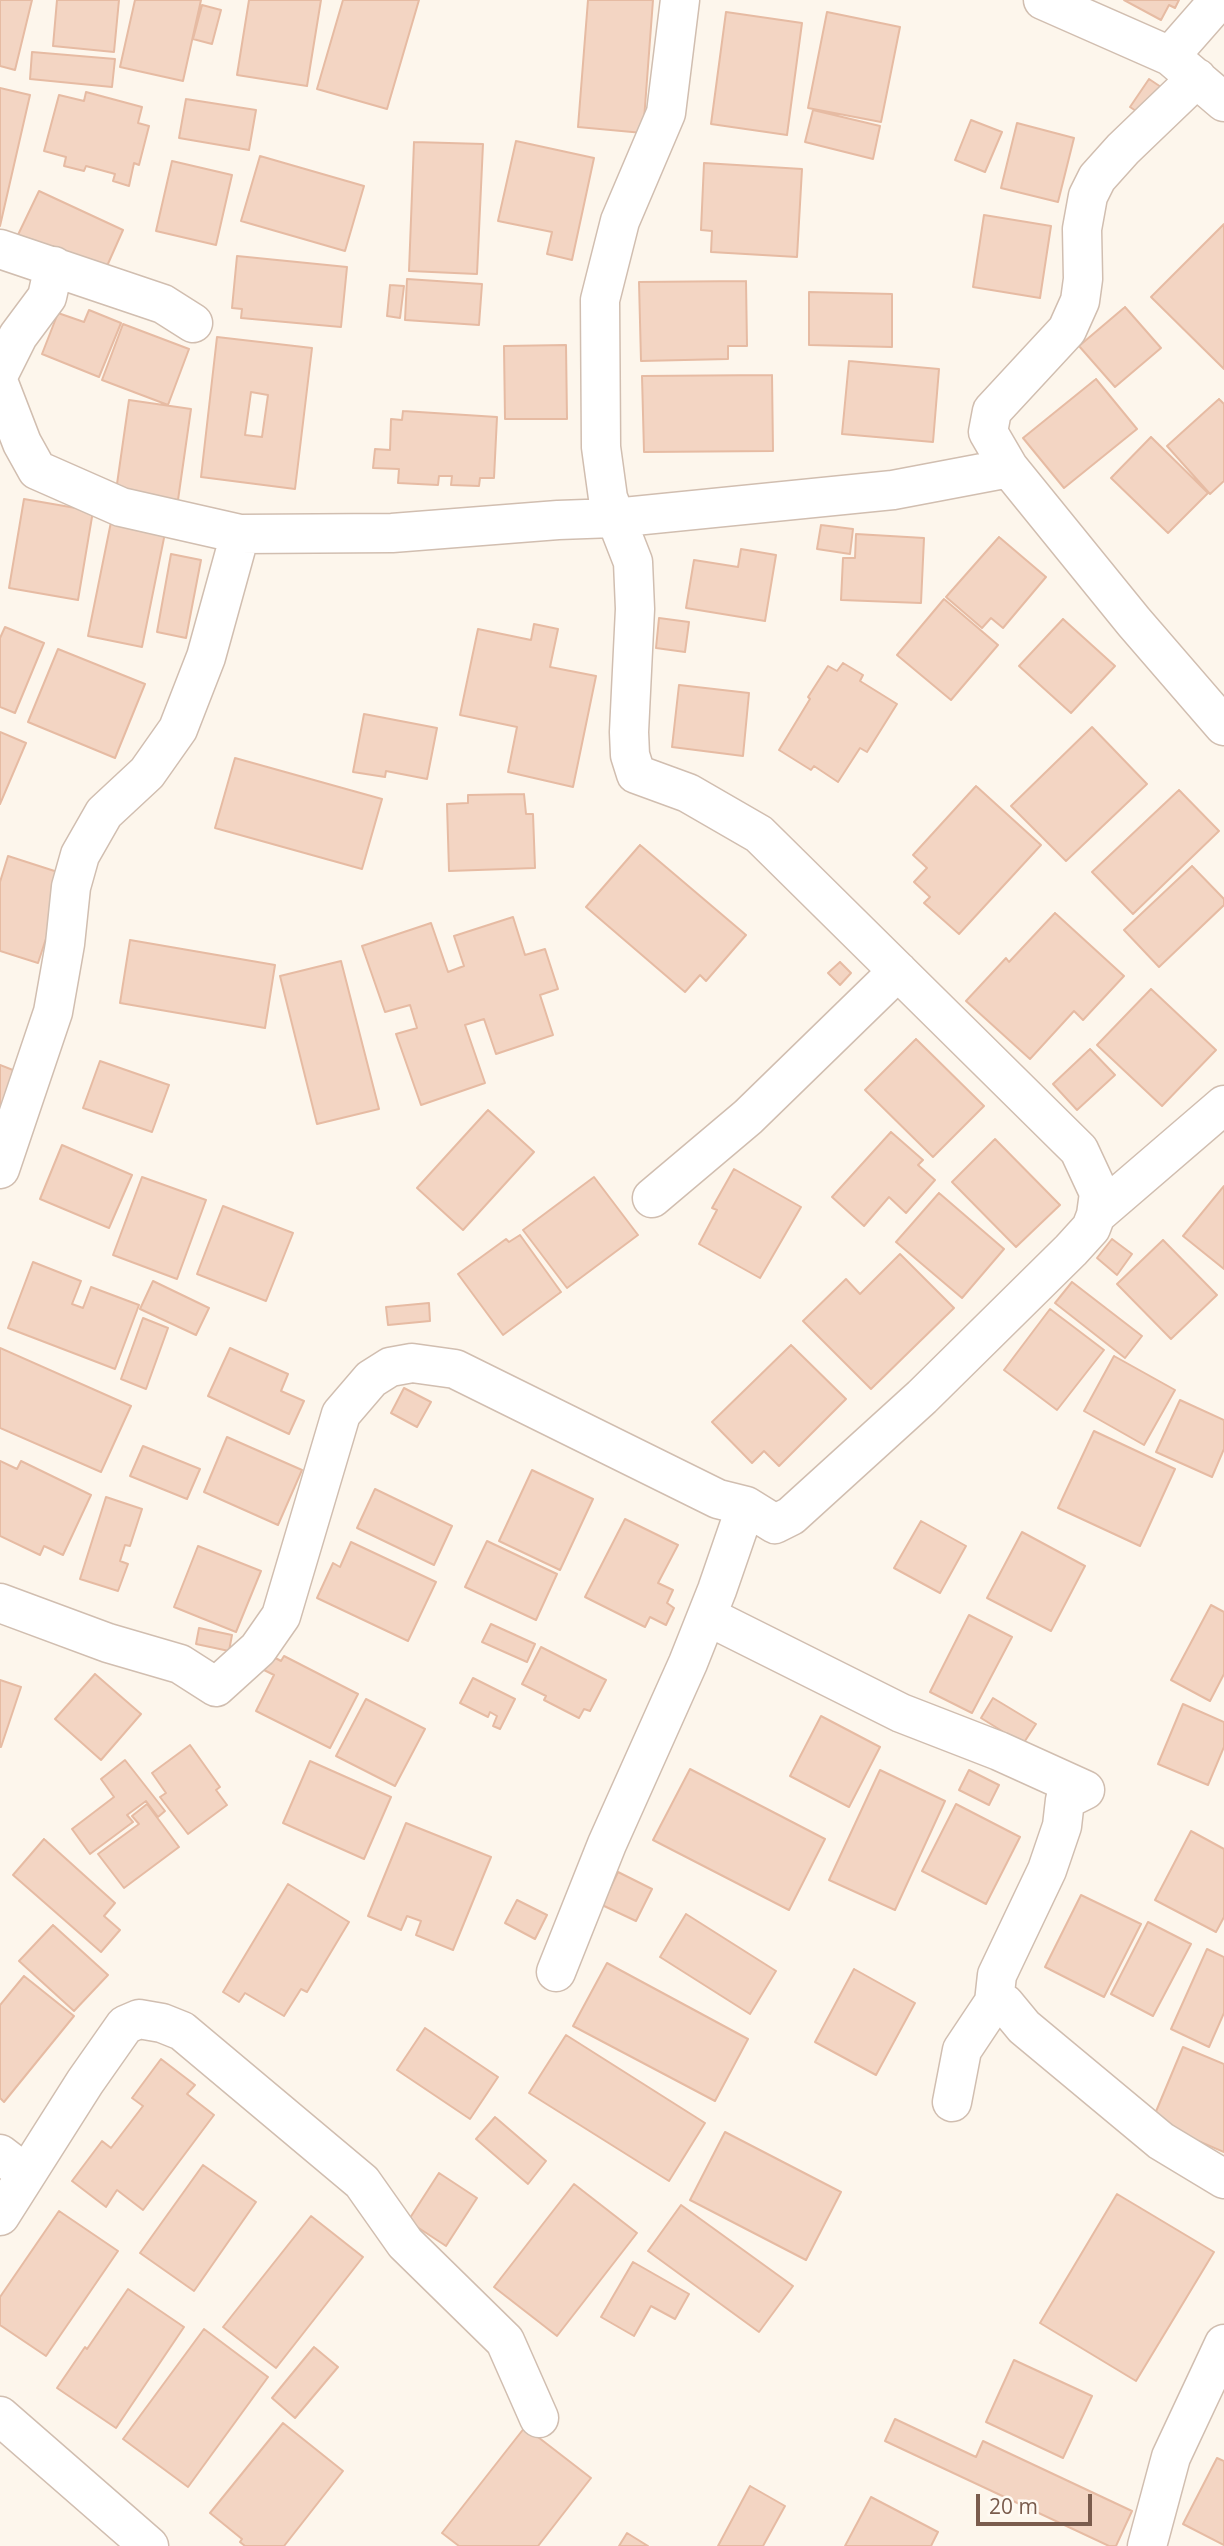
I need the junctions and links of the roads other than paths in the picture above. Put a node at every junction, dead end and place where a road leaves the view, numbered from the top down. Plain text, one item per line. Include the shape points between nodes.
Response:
1 (680, 0) edge
2 (1043, 0) edge
3 (1219, 0) edge
4 (1197, 79) edge
5 (0, 249) edge
6 (54, 267) junction
7 (193, 323) dead end
8 (0, 372) edge
9 (0, 386) edge
10 (1009, 468) junction
11 (614, 518) junction
12 (240, 534) junction
13 (1224, 726) edge
14 (898, 971) junction
15 (1224, 1105) edge
16 (0, 1169) edge
17 (652, 1198) dead end
18 (1096, 1215) junction
19 (746, 1506) junction
20 (0, 1603) edge
21 (707, 1616) junction
22 (556, 1972) dead end
23 (994, 2002) junction
24 (952, 2102) dead end
25 (13, 2164) edge
26 (1224, 2179) edge
27 (0, 2216) edge
28 (1224, 2344) edge
29 (0, 2416) edge
30 (539, 2418) dead end
31 (149, 2546) edge
32 (1147, 2546) edge

1 - 11 street via 666,113 620,221 600,300 601,447
2 - 4 street
3 - 4 street
4 - 10 street via 1097,178 1082,229 1080,302 1067,330 992,411 988,432
5 - 6 street
6 - 7 street via 163,304
6 - 8 street via 47,297
9 - 12 street via 37,470 121,507
10 - 11 street via 893,490
10 - 13 street
11 - 12 street via 391,533
11 - 14 street via 633,562 629,732 636,774 688,793 759,835
12 - 16 street via 206,657 178,729 147,773 104,813 80,855 53,1012
14 - 17 street via 748,1117
14 - 18 street via 1079,1150 1098,1193
15 - 18 street
18 - 19 street via 1071,1250 982,1339 791,1516 775,1524
19 - 20 street via 718,1499 455,1369 412,1363 390,1367 371,1379 341,1414 281,1616 258,1649 216,1686 180,1664 107,1643
19 - 21 street
21 - 22 street
21 - 23 street via 901,1713 1085,1790 1065,1800 1062,1826 1047,1870 997,1975
23 - 24 street via 962,2050
23 - 26 street via 1005,2004 1024,2027 1161,2141
25 - 27 street
25 - 30 street via 125,2025 139,2019 182,2031 362,2182 405,2243 505,2341
28 - 32 street via 1171,2457
29 - 31 street

